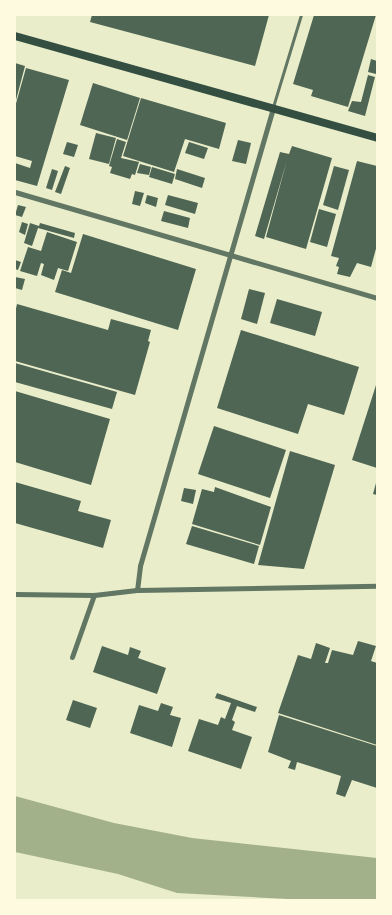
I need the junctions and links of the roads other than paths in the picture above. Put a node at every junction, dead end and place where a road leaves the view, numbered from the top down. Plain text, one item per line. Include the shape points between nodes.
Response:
1 (301, 15) edge
2 (15, 36) edge
3 (273, 108) junction
4 (377, 138) edge
5 (15, 192) edge
6 (229, 256) junction
7 (377, 298) edge
8 (377, 586) edge
9 (137, 590) junction
10 (15, 594) edge
11 (94, 596) junction
12 (72, 657) dead end

1 - 3 lane
2 - 3 main road
3 - 4 main road
3 - 6 street
5 - 6 street
6 - 7 street
6 - 9 street via 140,566
8 - 9 street
9 - 11 street
10 - 11 street
11 - 12 street

